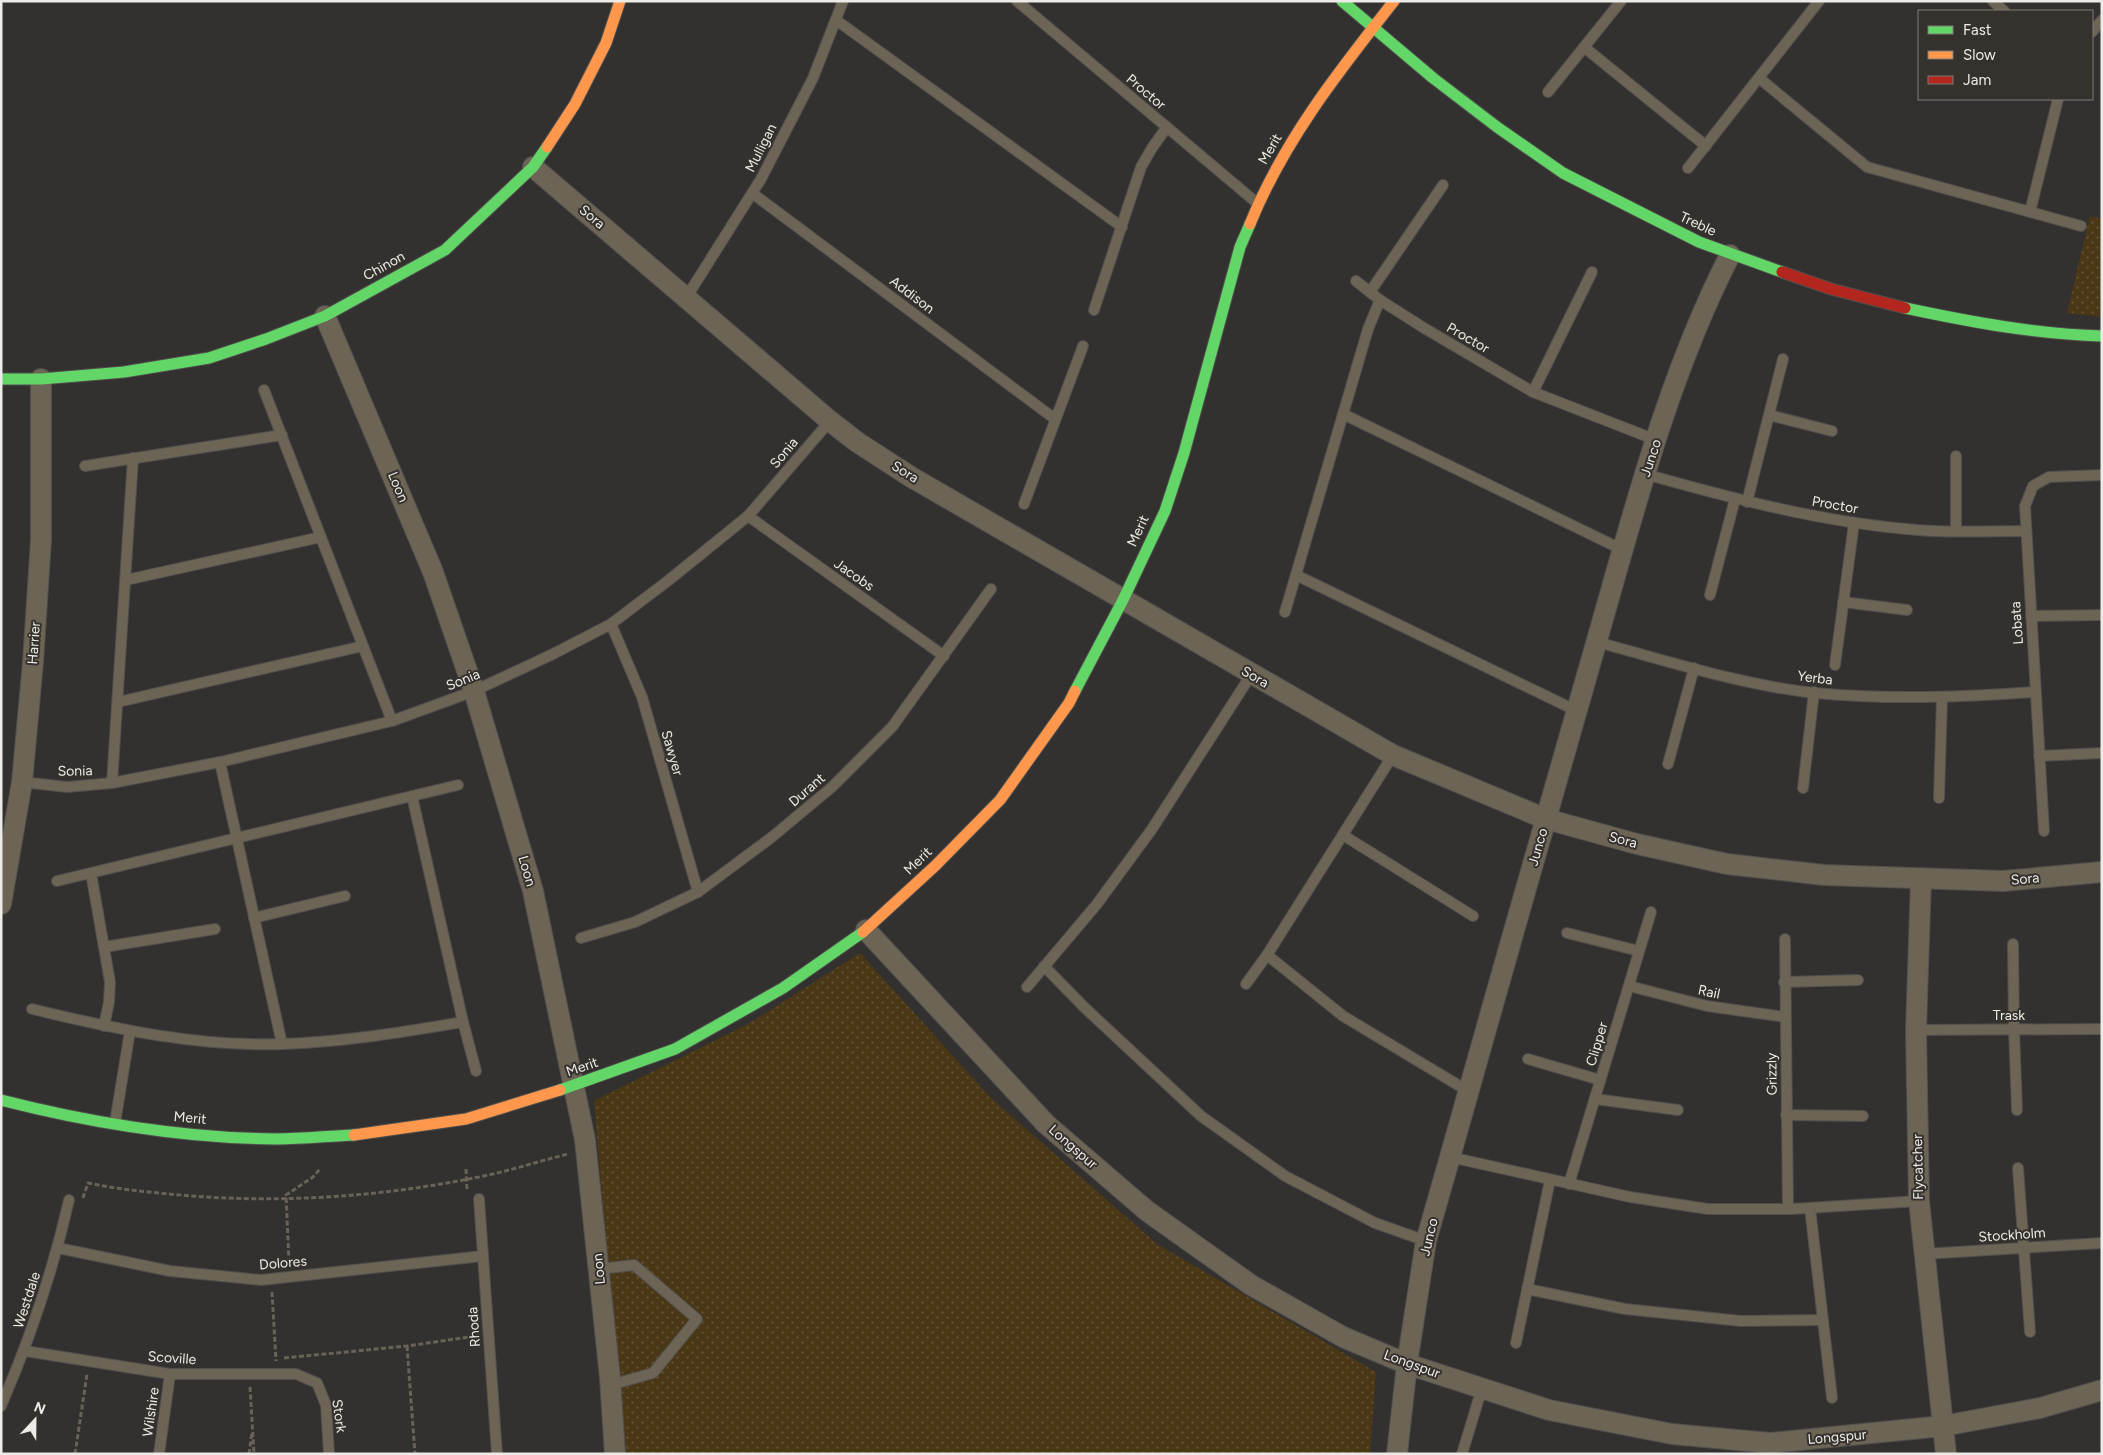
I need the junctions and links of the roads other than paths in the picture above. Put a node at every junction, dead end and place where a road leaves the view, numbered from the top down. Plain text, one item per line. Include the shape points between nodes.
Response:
1 (620, 1) edge
2 (843, 1) edge
3 (1017, 1) edge
4 (1342, 1) edge
5 (1394, 1) edge
6 (1621, 1) edge
7 (1819, 1) edge
8 (1992, 1) edge
9 (2003, 10) edge
10 (836, 20) junction
11 (2102, 20) edge
12 (1374, 26) junction
13 (2093, 31) edge
14 (1584, 47) junction
15 (1759, 78) junction
16 (1548, 92) dead end
17 (2058, 100) edge
18 (1167, 127) junction
19 (1706, 146) junction
20 (533, 167) junction
21 (1688, 168) dead end
22 (1443, 184) dead end
23 (752, 193) junction
24 (1258, 203) junction
25 (2030, 212) junction
26 (2080, 226) dead end
27 (1122, 227) junction
28 (1730, 255) junction
29 (1592, 272) dead end
30 (1356, 281) dead end
31 (1370, 292) junction
32 (686, 298) junction
33 (1380, 300) junction
34 (1094, 310) dead end
35 (324, 316) junction
36 (2102, 336) edge
37 (1083, 346) dead end
38 (1783, 359) dead end
39 (1, 379) edge
40 (40, 380) junction
41 (264, 390) dead end
42 (1533, 392) junction
43 (1343, 414) junction
44 (1769, 415) junction
45 (1055, 419) junction
46 (830, 421) junction
47 (1832, 431) dead end
48 (282, 435) junction
49 (1656, 440) junction
50 (1956, 456) dead end
51 (133, 458) junction
52 (85, 466) dead end
53 (1645, 474) junction
54 (2102, 475) edge
55 (1735, 499) junction
56 (1747, 502) junction
57 (1024, 504) dead end
58 (748, 516) junction
59 (1854, 523) junction
60 (1956, 530) junction
61 (2025, 531) junction
62 (321, 537) junction
63 (1623, 550) junction
64 (1296, 575) junction
65 (126, 580) junction
66 (991, 589) dead end
67 (1710, 596) dead end
68 (1123, 600) junction
69 (1843, 602) junction
70 (1907, 610) dead end
71 (1285, 612) dead end
72 (2102, 615) edge
73 (2030, 616) junction
74 (611, 624) junction
75 (1597, 642) junction
76 (363, 646) junction
77 (944, 656) junction
78 (1835, 665) dead end
79 (1694, 668) junction
80 (1251, 675) junction
81 (474, 692) junction
82 (1814, 692) junction
83 (2036, 692) junction
84 (1942, 698) junction
85 (118, 702) junction
86 (1577, 711) junction
87 (392, 721) junction
88 (2102, 753) edge
89 (1393, 755) junction
90 (2040, 756) junction
91 (220, 762) junction
92 (1668, 764) dead end
93 (22, 782) junction
94 (112, 783) junction
95 (458, 785) dead end
96 (1802, 788) dead end
97 (412, 796) junction
98 (1940, 798) dead end
99 (1546, 819) junction
100 (2044, 831) dead end
101 (1343, 834) junction
102 (236, 838) junction
103 (2102, 872) edge
104 (91, 873) junction
105 (1920, 879) junction
106 (57, 881) dead end
107 (698, 892) junction
108 (345, 896) dead end
109 (1, 904) edge
110 (1651, 912) dead end
111 (1473, 916) dead end
112 (254, 918) junction
113 (214, 929) dead end
114 (866, 930) junction
115 (1567, 932) dead end
116 (581, 938) dead end
117 (1785, 939) dead end
118 (2013, 944) dead end
119 (104, 947) junction
120 (1639, 951) junction
121 (1267, 955) junction
122 (1044, 966) junction
123 (1858, 980) dead end
124 (1784, 982) junction
125 (1246, 984) dead end
126 (1629, 986) junction
127 (1027, 987) dead end
128 (32, 1009) dead end
129 (1785, 1017) junction
130 (463, 1022) junction
131 (104, 1026) junction
132 (2102, 1028) edge
133 (2014, 1029) junction
134 (1916, 1030) junction
135 (130, 1031) junction
136 (282, 1044) junction
137 (1528, 1059) dead end
138 (476, 1071) dead end
139 (1600, 1080) junction
140 (574, 1086) junction
141 (1468, 1091) junction
142 (1595, 1099) junction
143 (1, 1100) edge
144 (1678, 1110) dead end
145 (2017, 1110) dead end
146 (1786, 1115) junction
147 (1863, 1116) dead end
148 (115, 1124) junction
149 (1450, 1157) junction
150 (2018, 1168) dead end
151 (1550, 1180) junction
152 (1569, 1184) junction
153 (479, 1199) road end
154 (69, 1200) road end
155 (1919, 1201) junction
156 (1810, 1208) junction
157 (1788, 1209) junction
158 (1426, 1241) junction
159 (2102, 1243) edge
160 (58, 1248) junction
161 (2024, 1248) junction
162 (1924, 1254) junction
163 (483, 1256) junction
164 (599, 1269) junction
165 (1527, 1289) junction
166 (1823, 1320) junction
167 (2030, 1332) dead end
168 (1516, 1343) dead end
169 (24, 1351) junction
170 (1407, 1364) junction
171 (170, 1374) junction
172 (317, 1383) joint
173 (610, 1385) junction
174 (1482, 1388) junction
175 (2102, 1390) edge
176 (1832, 1398) dead end
177 (1, 1406) edge
178 (1943, 1426) junction
179 (159, 1454) edge
180 (329, 1454) edge
181 (497, 1454) edge
182 (614, 1454) edge
183 (1397, 1454) edge
184 (1462, 1454) edge
185 (1946, 1454) edge

1 - 20 street, Chinon via 606,43 575,104
2 - 10 lane, Mulligan
3 - 18 lane, Proctor
4 - 12 street, Treble
5 - 12 street, Merit
6 - 14 lane
7 - 15 lane
8 - 9 lane
10 - 23 lane, Mulligan via 813,78
10 - 27 lane
11 - 13 lane
12 - 24 street, Merit via 1323,92 1278,163
12 - 28 street, Treble via 1497,127 1563,173
14 - 16 lane
14 - 19 lane
15 - 19 lane
15 - 25 lane via 1868,167
17 - 25 lane
18 - 24 lane, Proctor
18 - 27 lane via 1142,167
19 - 21 lane
20 - 32 street, Sora
20 - 35 street, Chinon via 445,250
22 - 31 lane
23 - 32 lane, Mulligan
23 - 45 lane, Addison
24 - 68 street, Merit via 1240,247 1165,511
25 - 26 lane
27 - 34 lane
28 - 36 street, Treble via 1831,290 1984,325 2058,335
28 - 49 street, Junco via 1696,329
29 - 42 lane
30 - 31 lane, Proctor
31 - 33 lane, Proctor
32 - 46 street, Sora
33 - 42 lane, Proctor
33 - 43 lane
35 - 40 street, Chinon via 209,358 124,372
35 - 81 street, Loon via 433,572
37 - 45 lane
38 - 44 lane
39 - 40 street, Chinon
40 - 93 street, Harrier via 40,540 34,662
41 - 48 lane
42 - 49 lane, Proctor
43 - 63 lane
43 - 64 lane
44 - 47 lane
44 - 56 lane
45 - 57 lane
46 - 58 lane, Sonia
46 - 68 street, Sora via 911,477
48 - 51 lane
48 - 62 lane
49 - 53 street, Junco
50 - 60 lane
51 - 52 lane
51 - 65 lane
53 - 55 lane, Proctor
53 - 63 street, Junco
54 - 61 lane, Lobata via 2049,477 2033,486 2025,506
55 - 56 lane, Proctor
55 - 67 lane
56 - 59 lane, Proctor
58 - 74 lane, Sonia
58 - 77 lane, Jacobs
59 - 60 lane, Proctor via 1919,530
59 - 69 lane
60 - 61 lane, Proctor
61 - 73 lane, Lobata
62 - 65 lane
62 - 76 lane
63 - 75 street, Junco
64 - 71 lane
64 - 86 lane
65 - 85 lane
66 - 77 lane, Durant
68 - 80 street, Sora
68 - 114 street, Merit via 1069,703 1000,800
69 - 70 lane
69 - 78 lane
72 - 73 lane
73 - 83 lane, Lobata
74 - 81 lane, Sonia
74 - 107 lane, Sawyer via 642,697
75 - 79 lane, Yerba
75 - 86 street, Junco
76 - 85 lane
76 - 87 lane
77 - 107 lane, Durant via 892,727 832,787 772,838
79 - 82 lane, Yerba via 1756,683
79 - 92 lane
80 - 89 street, Sora
80 - 122 lane via 1152,829 1097,904
81 - 87 lane, Sonia
81 - 140 street, Loon via 533,891
82 - 84 lane, Yerba
82 - 96 lane
83 - 84 lane, Yerba
83 - 90 lane, Lobata
84 - 98 lane
85 - 94 lane
86 - 99 street, Junco
87 - 91 lane, Sonia
88 - 90 lane
89 - 99 street, Sora
89 - 101 lane
90 - 100 lane, Lobata
91 - 94 lane, Sonia
91 - 102 lane
93 - 94 lane, Sonia via 67,787
93 - 109 street, Harrier
95 - 97 lane
97 - 102 lane
97 - 130 lane
99 - 105 street, Sora via 1727,864 1824,875
99 - 141 street, Junco
101 - 111 lane
101 - 121 lane
102 - 104 lane
102 - 112 lane
103 - 105 street, Sora via 2003,880
104 - 106 lane
104 - 119 lane
105 - 134 street, Flycatcher
107 - 116 lane, Durant via 635,922
108 - 112 lane
110 - 120 lane, Clipper
112 - 136 lane
113 - 119 lane
114 - 140 street, Merit via 783,988 675,1049
114 - 170 street, Longspur via 1046,1124 1147,1211 1251,1286 1343,1337
115 - 120 lane
117 - 124 lane, Grizzly
118 - 133 lane
119 - 131 lane via 110,992
120 - 126 lane, Clipper
121 - 125 lane
121 - 141 lane via 1343,1016
122 - 127 lane
122 - 158 lane via 1201,1116 1285,1176 1375,1223
123 - 124 lane
124 - 129 lane, Grizzly
126 - 129 lane, Rail via 1707,1006
126 - 139 lane, Clipper
128 - 131 lane
129 - 146 lane, Grizzly
130 - 136 lane via 371,1038
130 - 138 lane
131 - 135 lane
132 - 133 lane, Trask
133 - 134 lane, Trask
133 - 145 lane
134 - 155 street, Flycatcher
135 - 136 lane via 180,1039
135 - 148 lane
137 - 139 lane
139 - 142 lane, Clipper
140 - 148 street, Merit via 466,1119 367,1134 278,1139 182,1133
140 - 164 street, Loon via 586,1149
141 - 149 street, Junco
142 - 144 lane
142 - 152 lane, Clipper
143 - 148 street, Merit
146 - 147 lane
146 - 157 lane, Grizzly
149 - 151 lane
149 - 158 street, Junco
150 - 161 lane
151 - 152 lane
151 - 165 lane
152 - 157 lane via 1708,1209
153 - 163 lane, Rhoda
154 - 160 lane, Westdale
155 - 156 lane
155 - 162 street, Flycatcher
156 - 157 lane
156 - 166 lane
158 - 170 street, Junco
159 - 161 lane, Stockholm
160 - 163 lane, Dolores via 170,1271 261,1280
160 - 169 lane, Westdale
161 - 162 lane, Stockholm
161 - 167 lane
162 - 178 street, Flycatcher
163 - 181 lane, Rhoda
164 - 173 street, Loon
164 - 173 lane via 634,1265 697,1319 653,1373
165 - 166 lane via 1625,1309 1741,1321
165 - 168 lane
166 - 176 lane
169 - 171 lane, Scoville
169 - 177 lane, Westdale
170 - 174 street, Longspur
170 - 183 street, Junco
171 - 172 lane, Scoville via 296,1374
171 - 179 lane, Wilshire
172 - 180 lane, Stork via 326,1405
173 - 182 street, Loon
174 - 178 street, Longspur via 1549,1410 1672,1434 1770,1443
174 - 184 lane
175 - 178 street, Longspur via 2040,1408
178 - 185 street, Flycatcher

